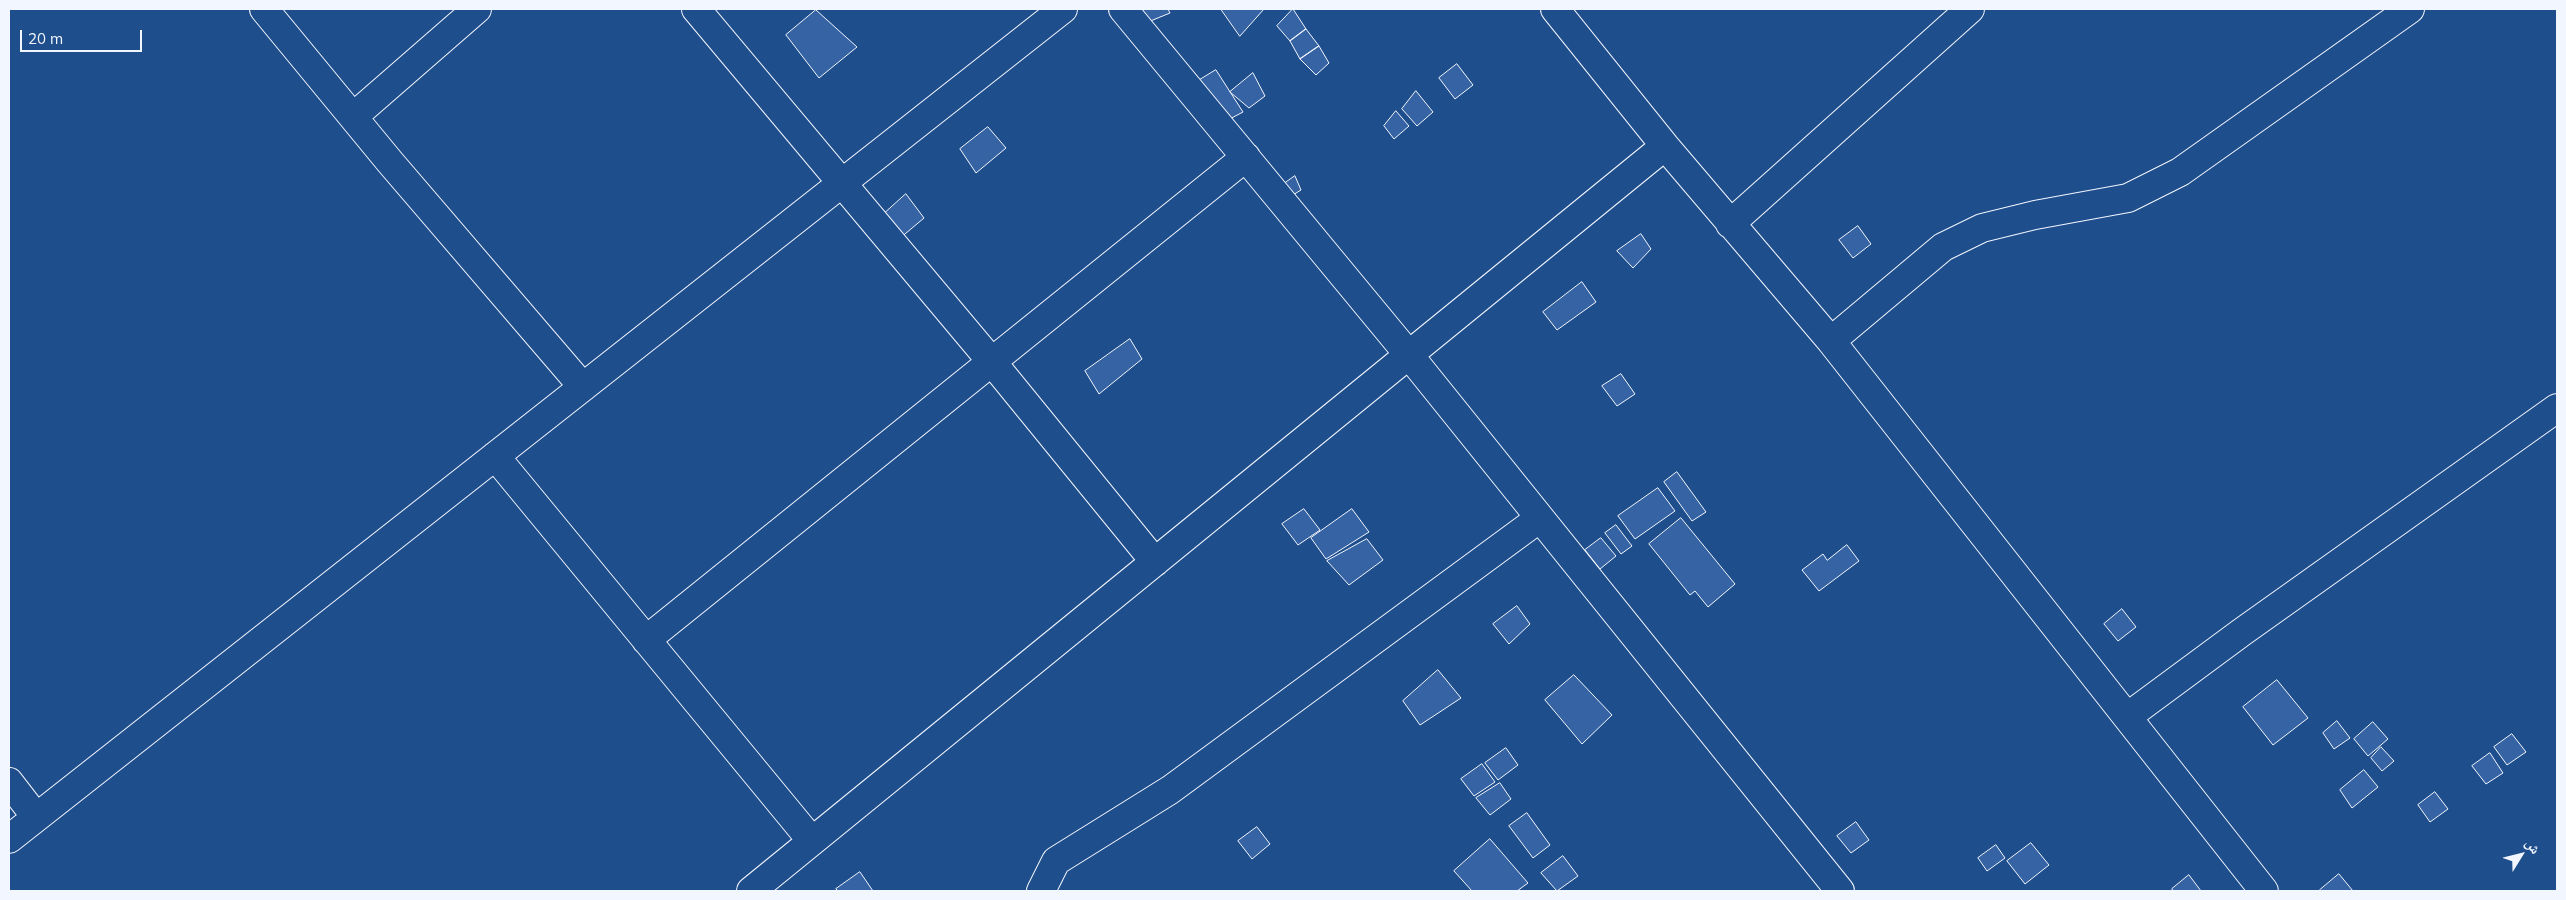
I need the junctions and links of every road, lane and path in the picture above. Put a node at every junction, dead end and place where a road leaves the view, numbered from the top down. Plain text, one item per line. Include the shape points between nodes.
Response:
1 (264, 9) edge
2 (477, 9) edge
3 (696, 9) edge
4 (1063, 9) edge
5 (1123, 9) edge
6 (1556, 9) edge
7 (1970, 9) edge
8 (2410, 9) edge
9 (353, 117) junction
10 (1664, 146) junction
11 (1246, 157) junction
12 (842, 183) junction
13 (1730, 224) junction
14 (1831, 341) junction
15 (1408, 355) junction
16 (992, 362) junction
17 (583, 387) junction
18 (2557, 408) edge
19 (495, 456) junction
20 (1540, 518) junction
21 (1155, 562) junction
22 (646, 640) junction
23 (2127, 717) junction
24 (9, 782) edge
25 (36, 817) junction
26 (9, 839) edge
27 (812, 841) junction
28 (751, 891) edge
29 (1041, 891) edge
30 (1840, 891) edge
31 (2264, 891) edge

1 - 9 street
2 - 9 street
3 - 12 street
4 - 12 street
5 - 11 street
6 - 10 street
7 - 13 street
8 - 14 street via 2180,172 2128,198 1982,228 1943,247
9 - 17 street
10 - 13 street
10 - 15 street
11 - 15 street
11 - 16 street
12 - 16 street
12 - 17 street
13 - 14 street
14 - 23 street
15 - 20 street
15 - 21 street
16 - 21 street
16 - 22 street
17 - 19 street
18 - 23 street
19 - 22 street
19 - 25 street
20 - 29 street via 1170,790 1056,861
20 - 30 street
21 - 27 street
22 - 27 street
23 - 31 street
24 - 25 street
25 - 26 street
27 - 28 street

